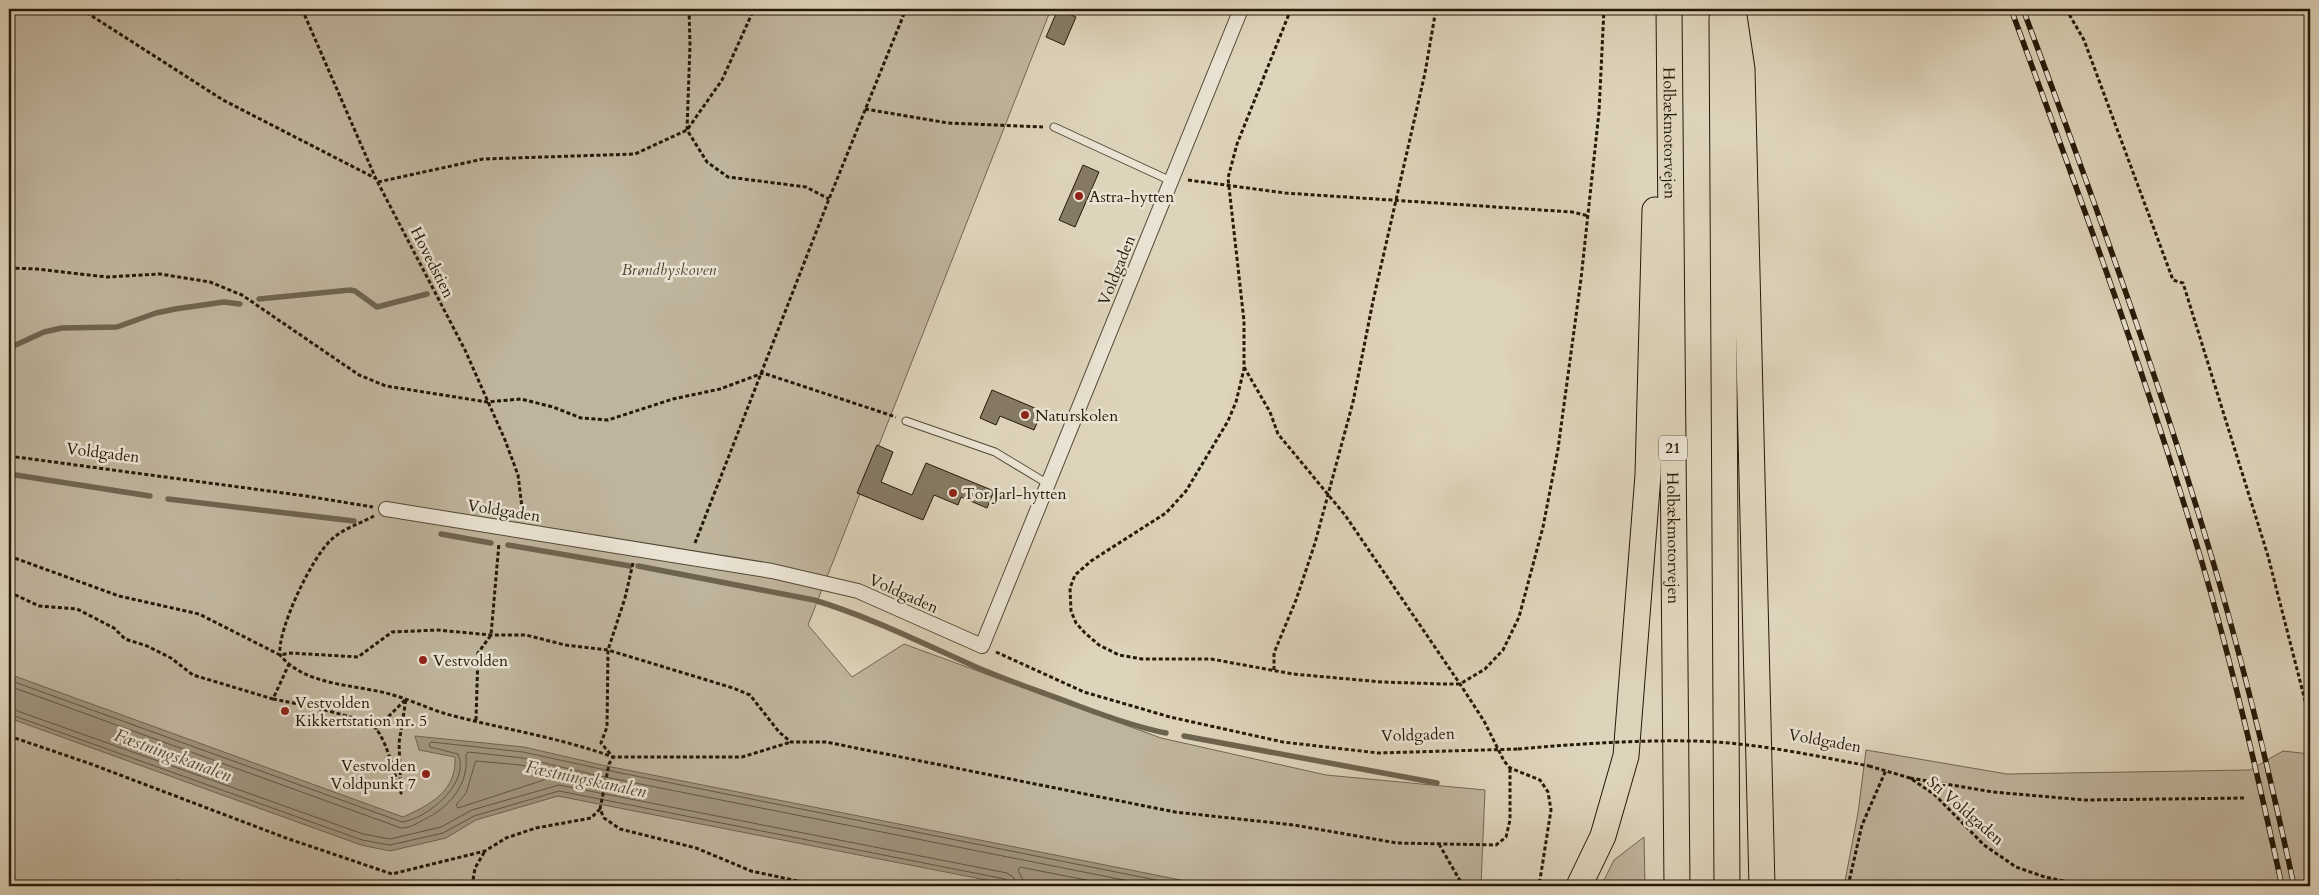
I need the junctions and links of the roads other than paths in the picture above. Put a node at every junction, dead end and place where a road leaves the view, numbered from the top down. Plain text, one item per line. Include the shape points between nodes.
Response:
1 (1241, 9) edge
2 (1669, 9) edge
3 (1722, 9) edge
4 (1733, 9) edge
5 (1670, 66) junction
6 (1054, 127) road end
7 (1172, 180) junction
8 (906, 421) road end
9 (1048, 484) junction
10 (386, 509) road end
11 (1579, 886) edge
12 (1677, 886) edge
13 (1727, 886) edge
14 (1762, 886) edge

1 - 7 street, Voldgaden
2 - 5 highway, Holbækmotorvejen / 21
3 - 13 highway
4 - 14 highway via 1742,68
5 - 11 highway via 1655,199 1648,475 1626,756 1603,836
5 - 12 highway, Holbækmotorvejen / 21
6 - 7 lane
7 - 9 street, Voldgaden
8 - 9 lane via 996,452
9 - 10 street, Voldgaden via 982,646 858,592 772,572

